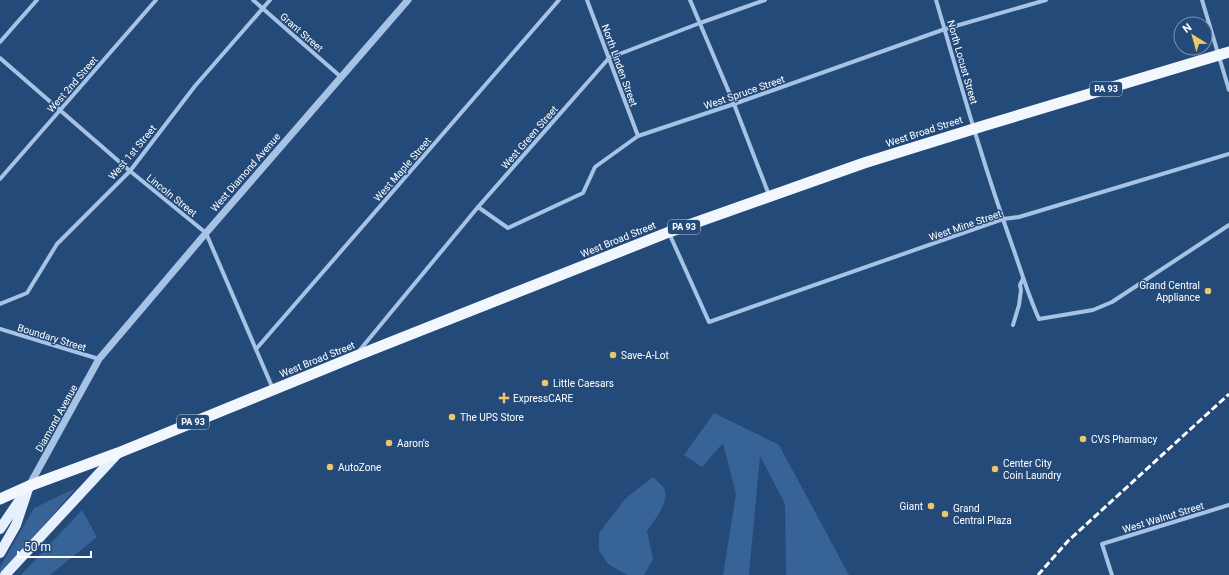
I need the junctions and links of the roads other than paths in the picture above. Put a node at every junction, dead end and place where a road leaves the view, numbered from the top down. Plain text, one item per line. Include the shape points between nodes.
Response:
1 (37, 0) edge
2 (156, 0) edge
3 (253, 0) edge
4 (270, 0) edge
5 (408, 0) edge
6 (559, 0) edge
7 (588, 0) edge
8 (690, 0) edge
9 (765, 0) edge
10 (936, 0) edge
11 (1046, 0) edge
12 (1202, 0) edge
13 (263, 9) junction
14 (700, 23) junction
15 (944, 29) junction
16 (0, 42) edge
17 (1224, 53) edge
18 (0, 58) edge
19 (609, 58) junction
20 (341, 77) junction
21 (1229, 90) edge
22 (734, 104) junction
23 (60, 110) junction
24 (974, 128) junction
25 (638, 136) junction
26 (1229, 154) edge
27 (130, 171) junction
28 (0, 179) edge
29 (770, 197) junction
30 (478, 207) junction
31 (1002, 219) junction
32 (1229, 225) edge
33 (669, 232) junction
34 (206, 233) junction
35 (1023, 279) junction
36 (0, 304) edge
37 (1013, 325) dead end
38 (0, 330) edge
39 (257, 348) junction
40 (356, 356) junction
41 (99, 359) junction
42 (273, 389) junction
43 (118, 453) junction
44 (29, 486) junction
45 (0, 499) edge
46 (1229, 506) edge
47 (0, 529) edge
48 (0, 553) edge
49 (6, 575) edge
50 (1112, 575) edge

1 - 16 street
2 - 23 street, West 2nd Street
3 - 13 street, Grant Street
4 - 13 street, West 1st Street
5 - 20 street, West Diamond Avenue
6 - 39 street, West Maple Street
7 - 19 street, North Linden Street
8 - 14 street
9 - 14 street, West Green Street
10 - 15 street, North Locust Street
11 - 15 street, West Spruce Street
12 - 17 street
13 - 20 street, Grant Street
13 - 27 street, West 1st Street via 195,86
14 - 19 street, West Green Street
14 - 22 street
15 - 22 street, West Spruce Street
15 - 24 street, North Locust Street
17 - 21 street
17 - 24 highway, West Broad Street / PA 93
18 - 23 street, Lincoln Street
19 - 25 street, North Linden Street
19 - 30 street, West Green Street
20 - 34 street, West Diamond Avenue
22 - 25 street, West Spruce Street
22 - 29 street
23 - 27 street, Lincoln Street
23 - 28 street, West 2nd Street
24 - 29 highway, West Broad Street / PA 93 via 864,163
24 - 31 street, North Locust Street
25 - 30 street, West Spruce Street via 595,167 583,193 508,228
26 - 31 street, West Mine Street via 1020,217
27 - 34 street, Lincoln Street
27 - 36 street, West 1st Street via 57,244 27,293
29 - 33 highway, West Broad Street / PA 93
30 - 40 street, West Green Street
31 - 33 street, West Mine Street via 709,322
31 - 35 street, North Locust Street
32 - 35 street, North Locust Street via 1112,302 1093,310 1039,319
33 - 40 highway, West Broad Street / PA 93
34 - 39 street, Lincoln Street
34 - 41 street, West Diamond Avenue
35 - 37 street
38 - 41 street, Boundary Street
39 - 42 street, Lincoln Street
40 - 42 highway, West Broad Street / PA 93
41 - 44 street, Diamond Avenue
42 - 43 highway, West Broad Street / PA 93
43 - 44 highway, West Broad Street / PA 93
43 - 49 main road
44 - 45 highway, PA 93
44 - 47 main road
44 - 48 main road via 16,525
46 - 50 street, West Walnut Street via 1102,544

